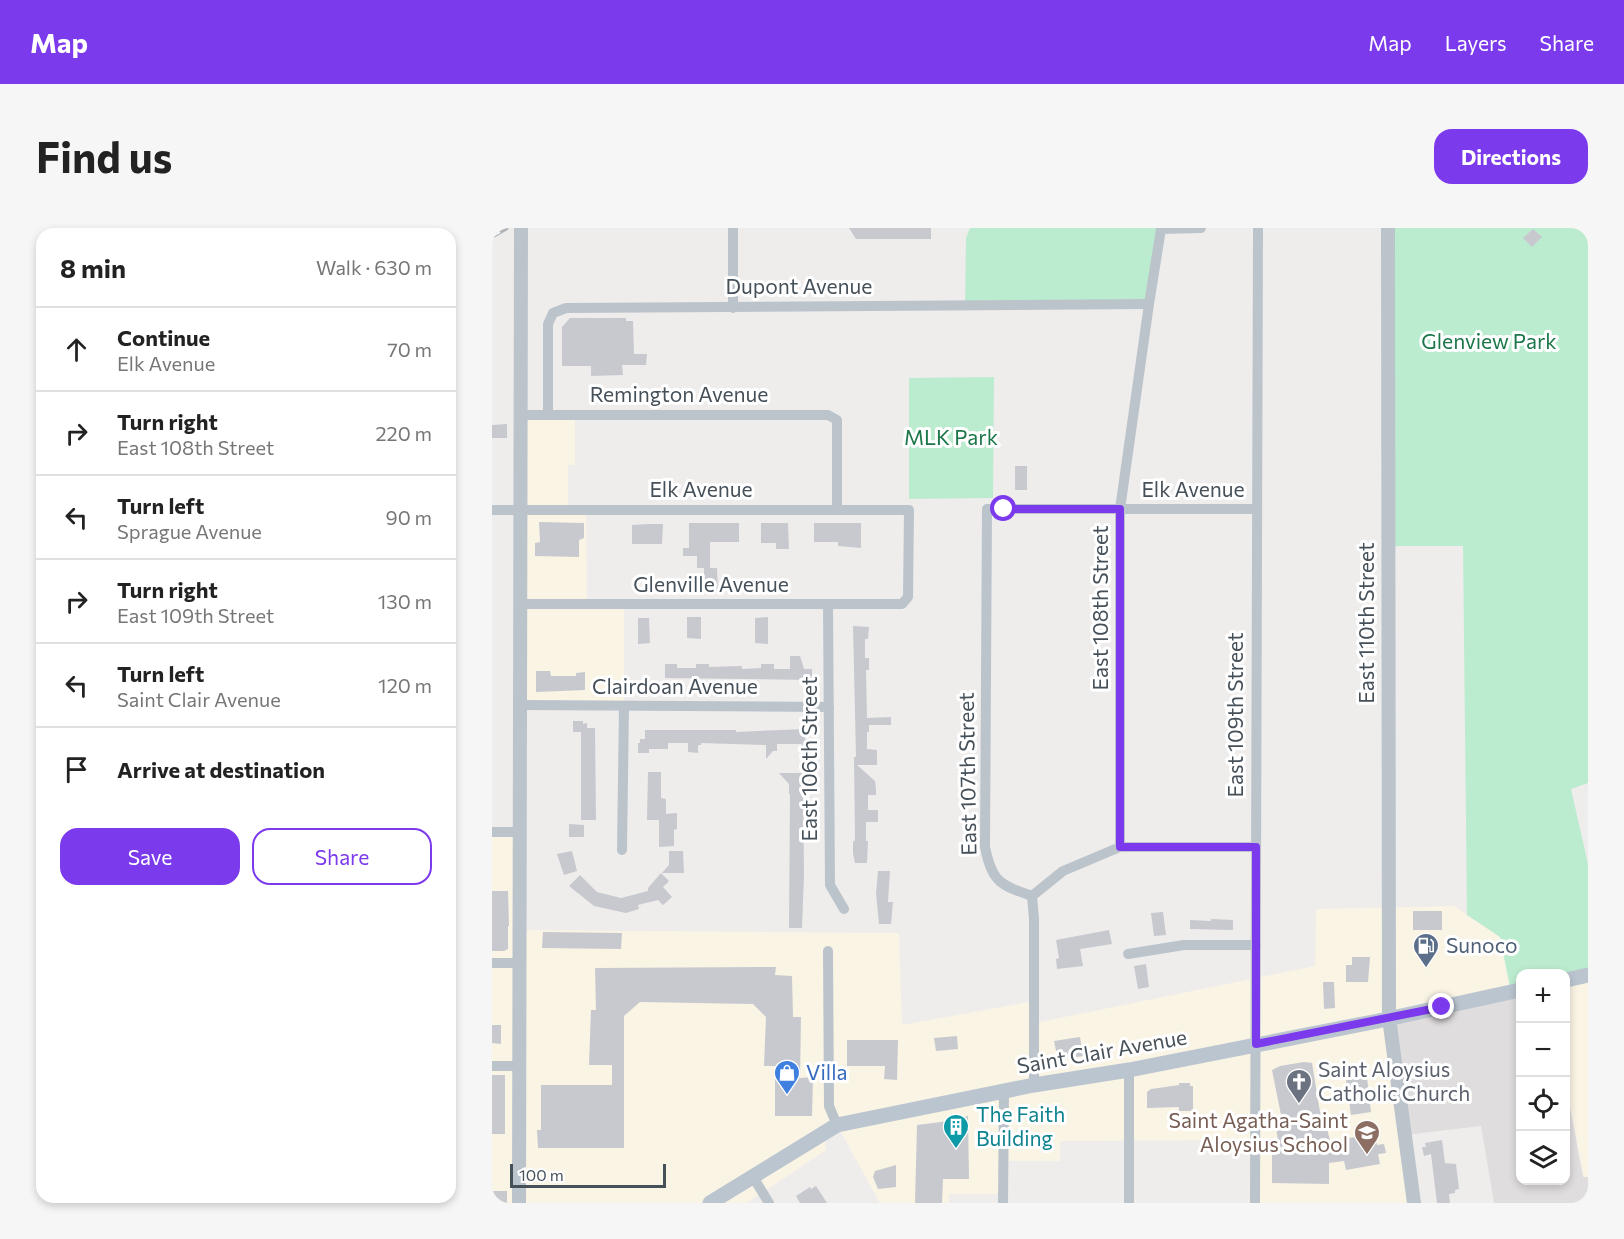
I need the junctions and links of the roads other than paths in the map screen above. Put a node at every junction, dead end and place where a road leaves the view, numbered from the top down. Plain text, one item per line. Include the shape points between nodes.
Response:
1 (734, 228) edge
2 (1201, 228) edge
3 (1257, 228) edge
4 (1388, 228) edge
5 (1161, 229) edge
6 (521, 232) edge
7 (1149, 304) junction
8 (733, 308) junction
9 (548, 414) junction
10 (520, 415) junction
11 (987, 509) joint
12 (1120, 509) junction
13 (1256, 509) junction
14 (492, 510) edge
15 (521, 510) junction
16 (837, 510) junction
17 (521, 604) junction
18 (902, 604) joint
19 (828, 605) junction
20 (521, 705) junction
21 (624, 705) junction
22 (829, 707) junction
23 (492, 832) edge
24 (520, 832) junction
25 (1120, 847) junction
26 (1256, 847) junction
27 (622, 850) dead end
28 (1032, 896) junction
29 (844, 909) dead end
30 (1256, 945) junction
31 (828, 951) dead end
32 (1128, 954) dead end
33 (492, 963) edge
34 (520, 963) junction
35 (1588, 975) edge
36 (1570, 979) edge
37 (1516, 991) edge
38 (1389, 1018) junction
39 (1256, 1044) junction
40 (492, 1066) edge
41 (519, 1066) junction
42 (1129, 1070) junction
43 (1034, 1085) junction
44 (1004, 1092) junction
45 (837, 1125) junction
46 (753, 1177) junction
47 (519, 1203) edge
48 (710, 1203) edge
49 (769, 1203) edge
50 (1003, 1203) edge
51 (1129, 1203) edge
52 (1255, 1203) edge
53 (1413, 1203) edge

1 - 8 street
2 - 5 street
3 - 13 street, East 109th Street
4 - 38 street, East 110th Street
5 - 7 street, East 108th Street
6 - 10 street
7 - 8 street, Dupont Avenue
7 - 12 street, East 108th Street
8 - 9 street, Dupont Avenue via 572,307 556,311 547,329
9 - 10 street, Remington Avenue
9 - 16 street, Remington Avenue via 828,415 837,420
10 - 15 street
11 - 12 street, Elk Avenue
11 - 28 street, East 107th Street via 985,847 989,868 999,882
12 - 13 street, Elk Avenue
12 - 25 street, East 108th Street
13 - 26 street, East 109th Street
14 - 15 street, Elk Avenue
15 - 16 street, Elk Avenue
15 - 17 street
16 - 18 street, Elk Avenue via 909,510 908,597
17 - 19 street, Glenville Avenue
17 - 20 street
18 - 19 street, Glenville Avenue
19 - 22 street, East 106th Street
20 - 21 street, Clairdoan Avenue
20 - 24 street
21 - 22 street, Clairdoan Avenue
21 - 27 street
22 - 29 street, East 106th Street via 830,885
23 - 24 street
24 - 34 street
25 - 26 street
25 - 28 street via 1063,871
26 - 30 street, East 109th Street
28 - 43 street
30 - 32 street via 1184,945
30 - 39 street, East 109th Street
31 - 45 street via 829,1106
33 - 34 street
34 - 41 street
35 - 36 main road
37 - 38 main road, Saint Clair Avenue
38 - 39 main road, Saint Clair Avenue
38 - 53 street, East 110th Street
39 - 42 main road, Saint Clair Avenue
39 - 52 street, East 109th Street
40 - 41 street
41 - 47 street
42 - 43 main road, Saint Clair Avenue
42 - 51 street
43 - 44 main road, Saint Clair Avenue
44 - 45 main road, Saint Clair Avenue
44 - 50 street
45 - 46 main road, Saint Clair Avenue
46 - 48 main road, Saint Clair Avenue
46 - 49 street

